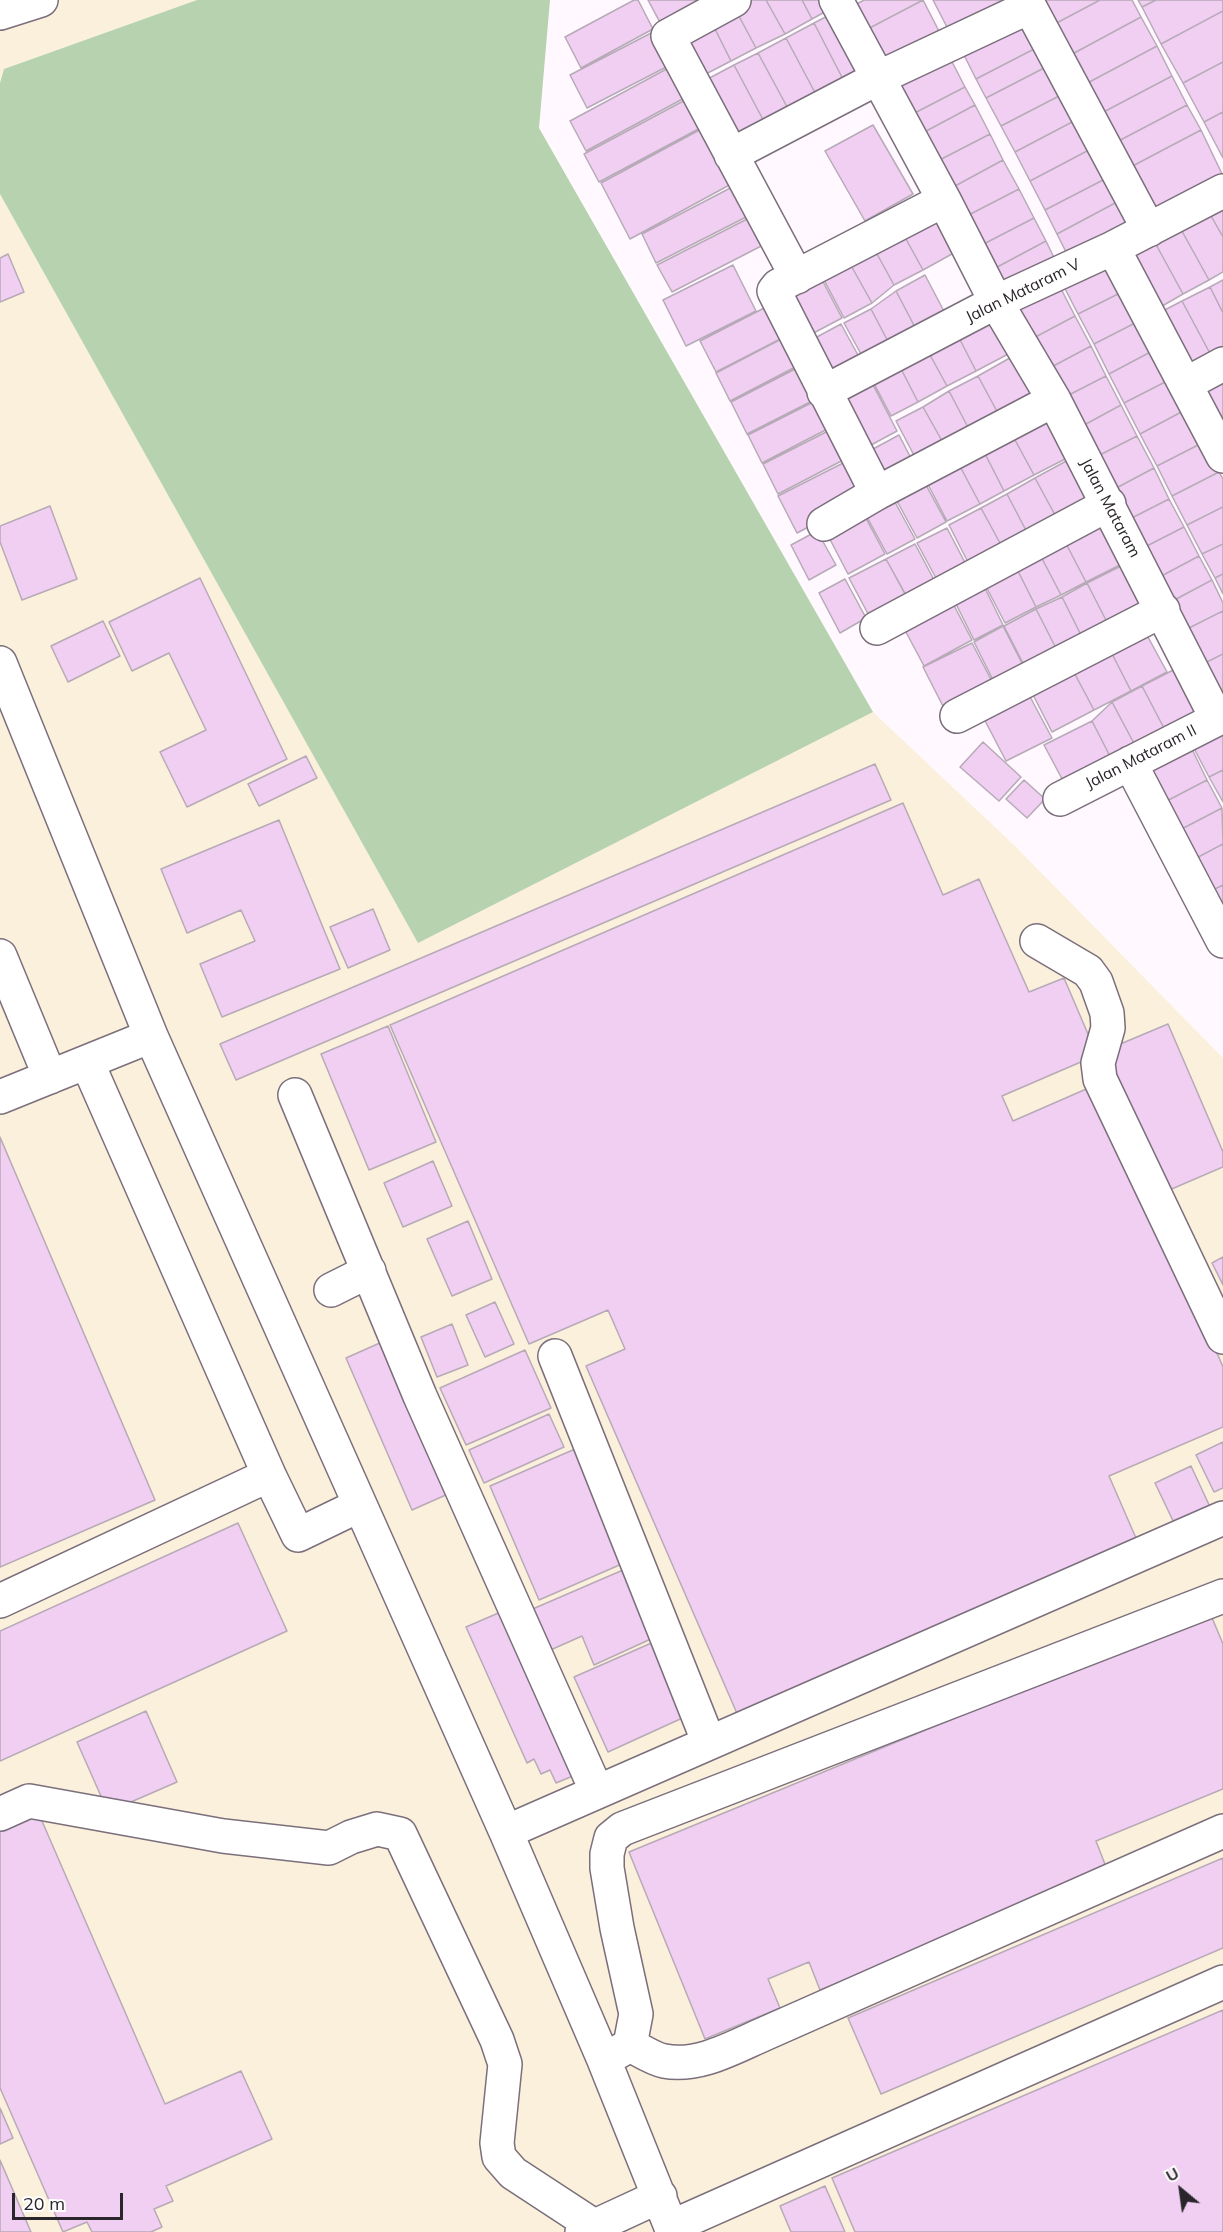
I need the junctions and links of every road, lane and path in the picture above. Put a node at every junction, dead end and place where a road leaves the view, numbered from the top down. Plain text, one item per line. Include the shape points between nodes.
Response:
1 (41, 0) edge
2 (734, 0) edge
3 (836, 0) edge
4 (1027, 4) edge
5 (0, 13) edge
6 (878, 78) junction
7 (731, 156) junction
8 (1223, 191) edge
9 (944, 200) junction
10 (1149, 230) junction
11 (1113, 248) junction
12 (797, 277) junction
13 (996, 302) junction
14 (1223, 364) edge
15 (1186, 384) junction
16 (824, 392) junction
17 (1054, 400) junction
18 (1223, 456) edge
19 (877, 493) junction
20 (1109, 504) junction
21 (824, 524) dead end
22 (1163, 610) junction
23 (877, 628) dead end
24 (0, 663) edge
25 (957, 716) dead end
26 (1220, 717) edge
27 (1130, 763) junction
28 (1060, 799) dead end
29 (1223, 940) edge
30 (1037, 941) dead end
31 (0, 956) edge
32 (151, 1036) junction
33 (87, 1062) junction
34 (50, 1077) junction
35 (295, 1095) dead end
36 (0, 1097) edge
37 (369, 1271) junction
38 (331, 1290) dead end
39 (1223, 1336) edge
40 (555, 1356) dead end
41 (269, 1475) junction
42 (360, 1505) junction
43 (1223, 1518) edge
44 (1223, 1596) edge
45 (0, 1601) edge
46 (709, 1743) junction
47 (597, 1792) junction
48 (0, 1814) edge
49 (1223, 1831) edge
50 (506, 1832) junction
51 (1223, 1982) edge
52 (617, 2052) junction
53 (660, 2196) junction
54 (588, 2229) edge
55 (672, 2229) edge

1 - 5 street
2 - 7 street via 668,36
3 - 6 street, Jalan Mataram
4 - 6 street
4 - 10 street
6 - 7 street
6 - 9 street, Jalan Mataram
7 - 12 street
8 - 10 street, Jalan Mataram V
9 - 12 street
9 - 13 street, Jalan Mataram
10 - 11 street, Jalan Mataram V
11 - 13 street, Jalan Mataram V
11 - 15 street
12 - 16 street via 774,291
13 - 16 street, Jalan Mataram V
13 - 17 street, Jalan Mataram
14 - 15 street
15 - 18 street
16 - 19 street
17 - 19 street
17 - 20 street, Jalan Mataram
19 - 21 street
20 - 22 street, Jalan Mataram
20 - 23 street
22 - 25 street
22 - 26 street, Jalan Mataram
24 - 32 street
26 - 27 street, Jalan Mataram II
27 - 28 street, Jalan Mataram II
27 - 29 street
30 - 39 street via 1088,971 1096,982 1108,1028 1098,1063 1100,1079
31 - 34 street
32 - 33 street
32 - 42 street
33 - 34 street
33 - 41 street
34 - 36 street
35 - 37 street
37 - 38 street
37 - 47 street via 420,1396
40 - 46 street
41 - 42 street via 298,1535
41 - 45 street
42 - 50 street
43 - 46 street
44 - 52 street via 622,1829 611,1838 607,1868 636,2014
46 - 47 street
47 - 50 street
48 - 54 street via 29,1801 223,1836 329,1848 377,1829 400,1834 505,2064 499,2157 513,2173
49 - 52 street via 706,2058 683,2063
50 - 52 street
51 - 55 street
52 - 53 street
53 - 54 street
53 - 55 street

